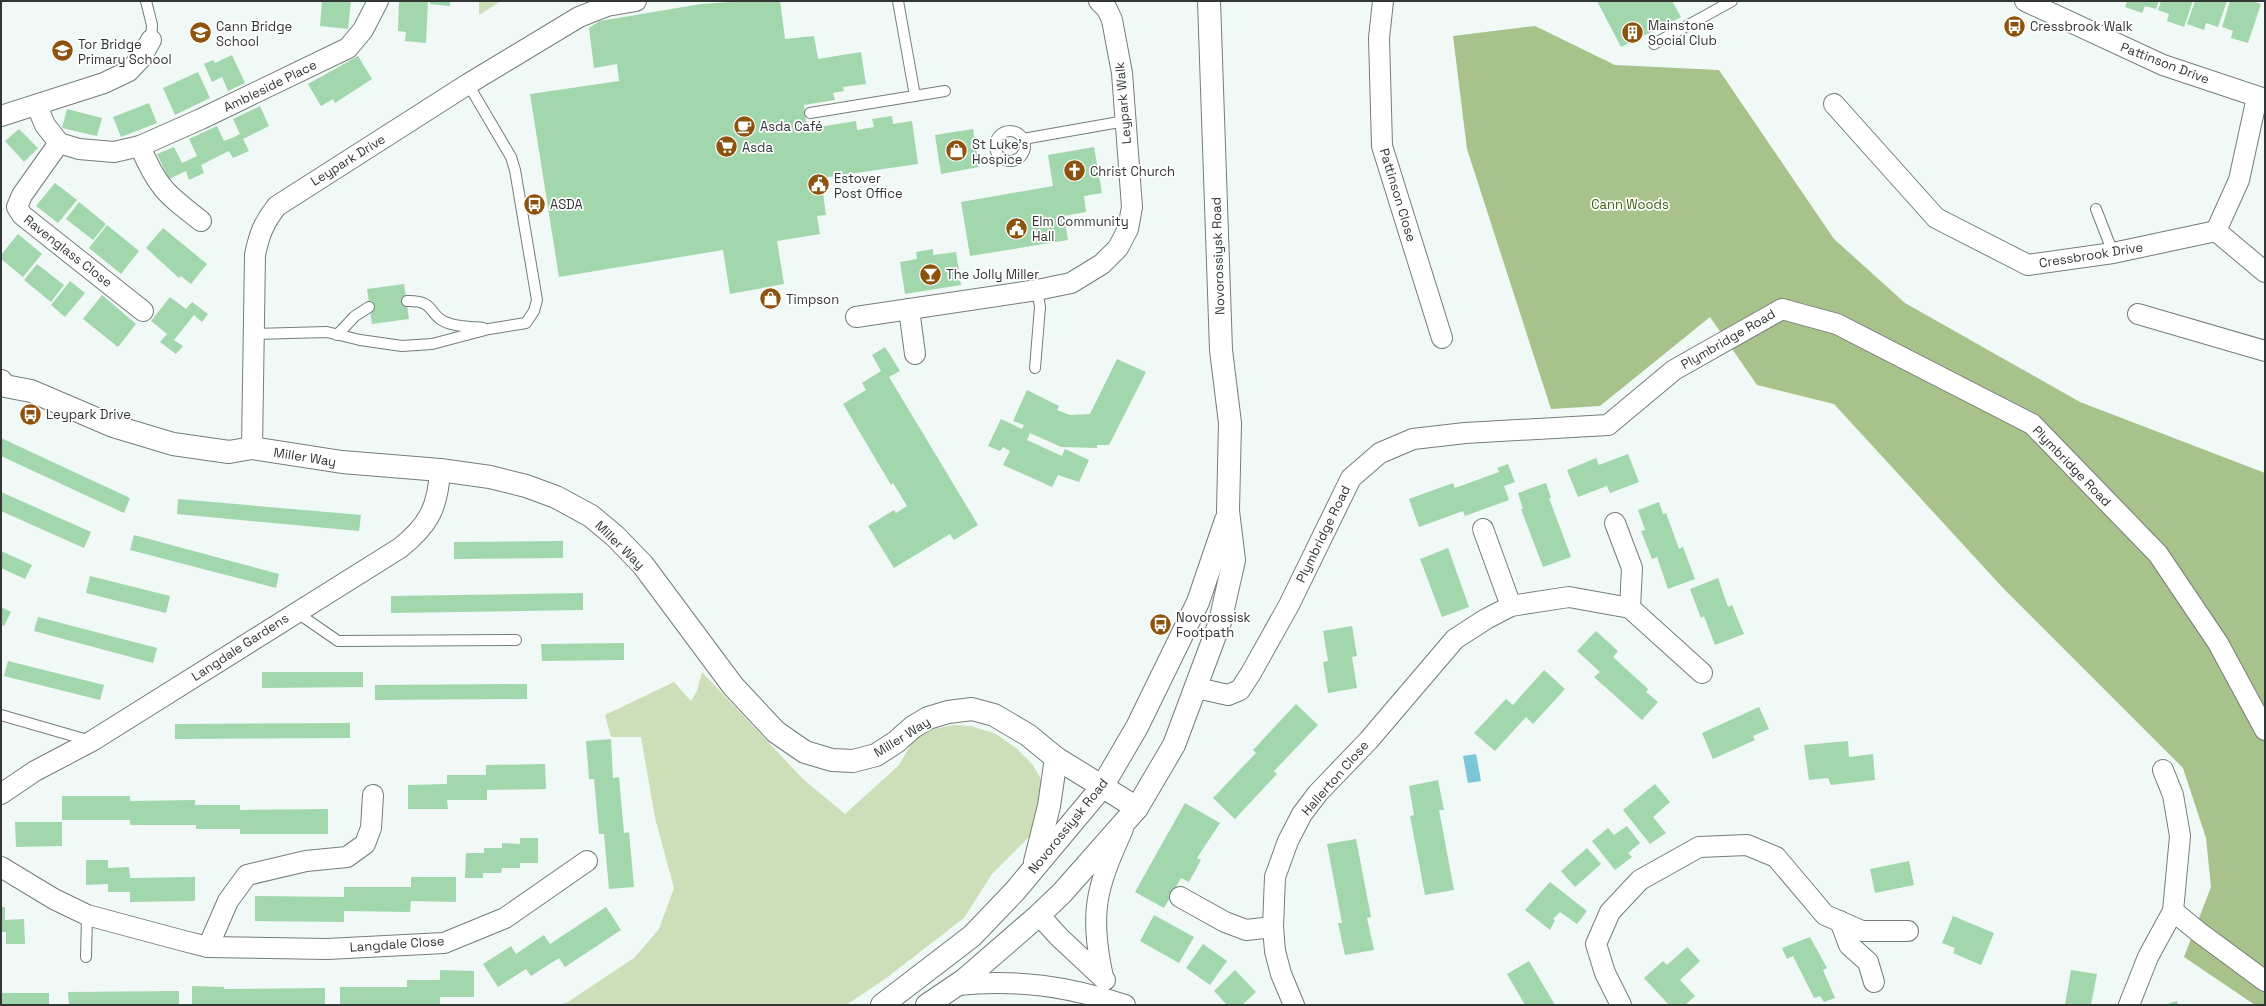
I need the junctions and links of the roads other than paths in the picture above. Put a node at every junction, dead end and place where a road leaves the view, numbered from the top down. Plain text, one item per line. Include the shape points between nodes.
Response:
1 (146, 1) edge
2 (378, 1) edge
3 (636, 1) edge
4 (898, 1) edge
5 (1099, 1) edge
6 (1210, 1) edge
7 (1383, 1) edge
8 (1732, 1) edge
9 (2025, 1) edge
10 (151, 40) joint
11 (1654, 44) dead end
12 (468, 84) junction
13 (945, 91) dead end
14 (915, 96) junction
15 (2261, 98) edge
16 (1834, 104) dead end
17 (37, 106) junction
18 (810, 113) dead end
19 (1, 116) edge
20 (1125, 121) junction
21 (1023, 139) dead end
22 (59, 143) junction
23 (140, 146) junction
24 (2096, 209) dead end
25 (201, 221) dead end
26 (2216, 231) junction
27 (2113, 253) junction
28 (2265, 272) edge
29 (1037, 290) junction
30 (406, 301) dead end
31 (369, 307) dead end
32 (909, 309) junction
33 (143, 311) dead end
34 (2138, 314) dead end
35 (856, 317) dead end
36 (489, 329) junction
37 (254, 334) junction
38 (337, 335) junction
39 (1442, 338) dead end
40 (2265, 350) edge
41 (915, 354) dead end
42 (1035, 368) dead end
43 (2, 386) edge
44 (252, 448) junction
45 (440, 470) junction
46 (1228, 511) junction
47 (1615, 523) dead end
48 (1483, 529) dead end
49 (1511, 606) junction
50 (1630, 608) junction
51 (295, 612) junction
52 (516, 640) dead end
53 (1702, 673) dead end
54 (1197, 688) junction
55 (1, 715) edge
56 (2265, 730) edge
57 (92, 741) junction
58 (1056, 758) junction
59 (2163, 770) dead end
60 (1102, 787) junction
61 (1, 794) edge
62 (373, 795) dead end
63 (1133, 812) junction
64 (587, 861) dead end
65 (1, 867) edge
66 (1033, 869) junction
67 (1015, 891) junction
68 (1180, 897) dead end
69 (2173, 911) junction
70 (87, 915) junction
71 (1039, 915) junction
72 (1840, 921) junction
73 (1273, 927) junction
74 (1908, 931) dead end
75 (208, 947) junction
76 (86, 957) dead end
77 (1103, 978) junction
78 (2265, 981) edge
79 (1874, 982) dead end
80 (957, 985) junction
81 (882, 1005) edge
82 (927, 1005) edge
83 (1124, 1005) edge
84 (1133, 1005) edge
85 (1294, 1005) edge
86 (1621, 1005) edge
87 (2129, 1005) edge

1 - 10 lane via 152,25
2 - 23 street, Ambleside Place via 363,30 348,48 201,120
3 - 12 street, Leypark Drive via 607,6 580,16
4 - 14 lane
5 - 20 street, Leypark Walk via 1107,9 1112,20 1122,73
6 - 46 main road, Novorossiysk Road via 1220,350 1230,423
7 - 39 street, Pattinson Close via 1379,38 1382,146
8 - 11 lane
9 - 15 street, Pattinson Drive via 2163,65
10 - 17 street via 141,58 129,71 104,83
12 - 36 lane via 511,157 537,300 534,311 526,323
12 - 37 street, Leypark Drive via 277,206 266,219 259,234 255,254
13 - 14 lane
14 - 18 lane
15 - 26 street via 2239,180
16 - 27 street, Cressbrook Drive via 1936,218 2028,265
17 - 19 street
17 - 22 street via 45,126
20 - 21 lane
20 - 29 street, Leypark Walk via 1132,207 1128,228 1118,248 1102,264 1071,283
22 - 23 street, Ambleside Place via 79,149 114,152
22 - 33 street, Ravenglass Close via 22,195 17,207 22,215
23 - 25 street via 159,185
24 - 27 lane
26 - 27 street, Cressbrook Drive
26 - 28 street
29 - 32 street, Leypark Walk
29 - 42 lane via 1040,307
30 - 36 lane via 420,300 428,305 436,317 451,324
31 - 38 lane via 355,316
32 - 35 street, Leypark Walk
32 - 41 street
34 - 40 street
36 - 38 lane via 432,344 402,346
37 - 38 lane via 327,332
37 - 44 street, Leypark Drive
43 - 44 main road, Miller Way via 31,391 113,426 173,444 229,452
44 - 45 main road, Miller Way via 342,462
45 - 51 street, Langdale Gardens via 435,505 418,534 400,548
45 - 58 main road, Miller Way via 490,477 526,486 556,497 591,516 642,565 733,686 776,732 805,752 832,760 853,761 876,755 928,718 972,709 1001,719 1028,735
46 - 54 main road, Novorossiysk Road via 1234,560 1220,622
46 - 60 main road, Novorossiysk Road via 1198,602 1137,727
47 - 50 street via 1632,568
48 - 49 street
49 - 50 street, Hallerton Close via 1569,597
49 - 73 street, Hallerton Close via 1455,639 1302,814 1288,841 1276,877
50 - 53 street
51 - 52 lane via 338,641
51 - 57 street, Langdale Gardens
54 - 56 street, Plymbridge Road via 1228,695 1240,690 1289,606 1351,478 1380,453 1420,438 1608,425 1674,370 1782,309 1837,324 2032,424 2158,554 2218,643
54 - 63 main road, Novorossiysk Road via 1174,745
55 - 57 lane
57 - 61 street, Langdale Gardens via 34,772
58 - 60 main road, Miller Way
58 - 66 main road via 1049,806
59 - 69 street via 2172,795 2180,836
60 - 63 main road, Miller Way
60 - 66 main road, Novorossiysk Road
62 - 75 street via 371,828 365,844 347,857 306,861 247,876 228,901
63 - 71 main road, Novorossiysk Road via 1062,893
63 - 77 street via 1099,886 1094,919 1096,948
64 - 75 street, Langdale Close via 505,918 444,943 327,949
65 - 70 street, Langdale Close via 54,899
66 - 67 main road, Novorossiysk Road
67 - 71 main road
67 - 81 main road, Novorossiysk Road via 972,936
68 - 73 street via 1225,922 1246,930
69 - 78 street
69 - 87 street via 2148,956
70 - 75 street, Langdale Close
70 - 76 lane
71 - 77 street
71 - 80 main road, Novorossiysk Road
72 - 74 street via 1862,931
72 - 79 street via 1850,946 1868,962
72 - 86 street via 1825,915 1776,857 1747,845 1699,847 1640,880 1610,912 1596,944 1605,973
73 - 85 street, Hallerton Close via 1275,951 1281,974
77 - 84 street
80 - 82 main road, Novorossiysk Road
80 - 83 street via 992,981 1058,986

